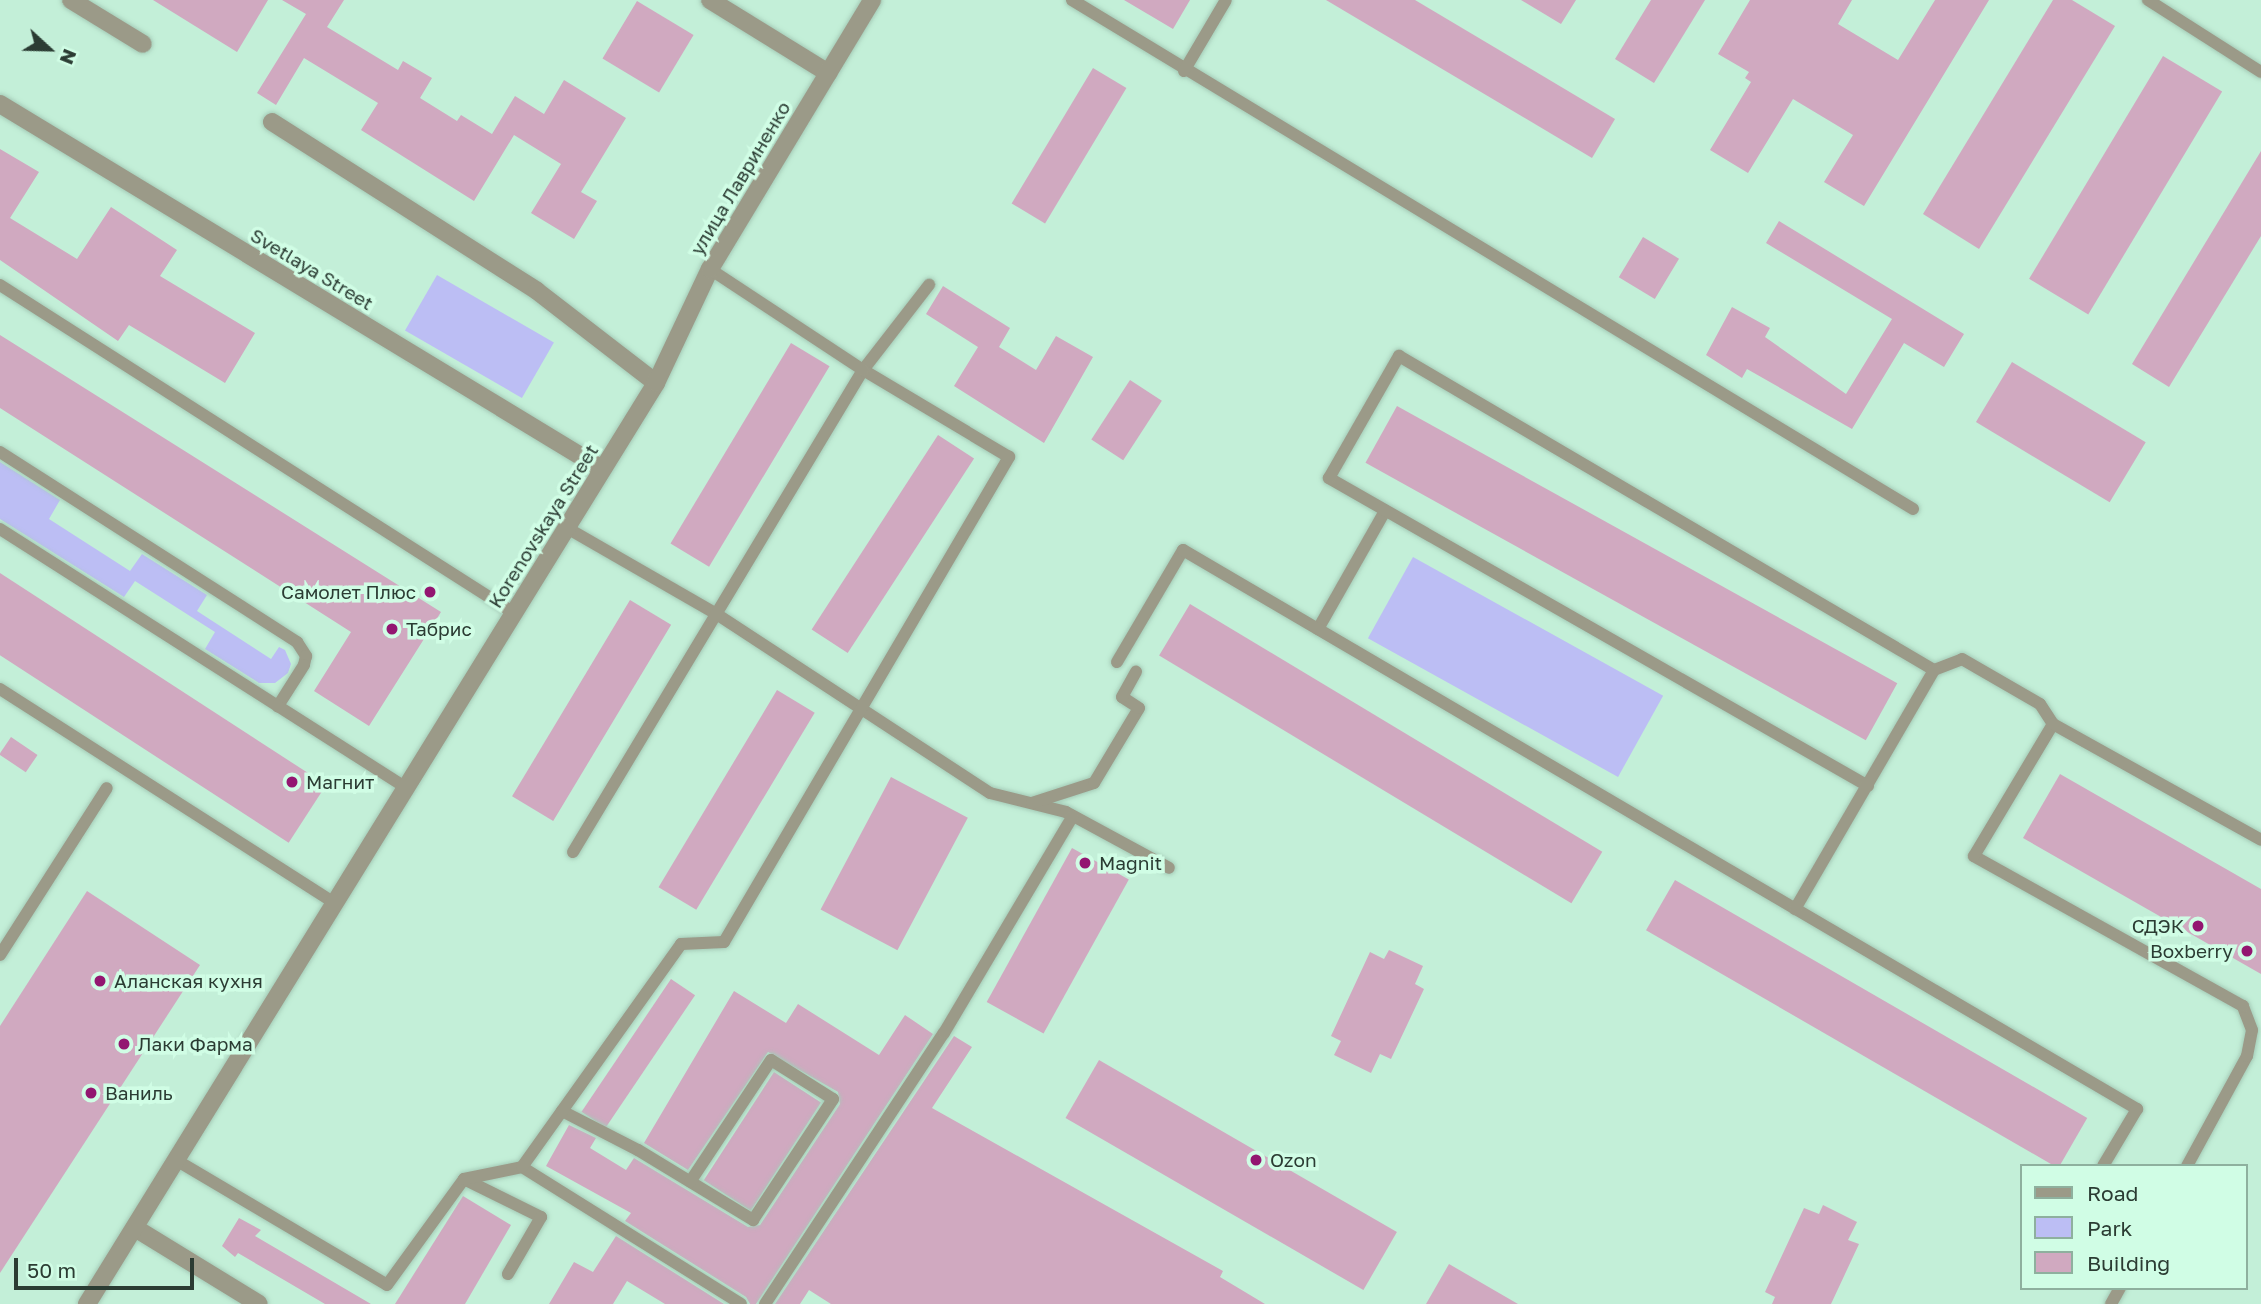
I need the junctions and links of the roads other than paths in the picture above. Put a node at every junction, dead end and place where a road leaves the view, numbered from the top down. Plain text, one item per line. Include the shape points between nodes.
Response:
1 (71, 0) edge
2 (710, 0) edge
3 (872, 0) edge
4 (1072, 0) edge
5 (1226, 0) edge
6 (2148, 0) edge
7 (733, 6) edge
8 (143, 44) dead end
9 (1184, 71) junction
10 (2261, 72) edge
11 (828, 73) junction
12 (0, 104) edge
13 (272, 122) dead end
14 (710, 269) junction
15 (0, 285) edge
16 (929, 285) dead end
17 (863, 370) junction
18 (656, 383) junction
19 (0, 452) edge
20 (602, 469) junction
21 (1913, 509) dead end
22 (1385, 511) junction
23 (567, 528) junction
24 (0, 529) edge
25 (514, 613) junction
26 (718, 615) junction
27 (1318, 629) junction
28 (1117, 662) dead end
29 (1934, 670) junction
30 (1136, 673) dead end
31 (0, 690) edge
32 (278, 706) junction
33 (860, 709) junction
34 (2053, 724) junction
35 (1868, 786) junction
36 (107, 788) dead end
37 (406, 788) junction
38 (1031, 804) junction
39 (1073, 816) junction
40 (2261, 840) edge
41 (573, 852) dead end
42 (1169, 868) dead end
43 (335, 903) junction
44 (1795, 909) junction
45 (0, 955) edge
46 (562, 1111) junction
47 (176, 1160) junction
48 (2104, 1164) edge
49 (2188, 1164) edge
50 (522, 1167) junction
51 (464, 1179) junction
52 (690, 1182) junction
53 (135, 1228) junction
54 (508, 1274) dead end
55 (87, 1304) edge
56 (259, 1304) edge
57 (741, 1304) edge
58 (765, 1304) edge

1 - 8 street
2 - 7 street
3 - 11 street, улица Лавриненко
4 - 9 lane
5 - 9 lane
6 - 10 lane
7 - 11 street
9 - 21 lane
11 - 14 street, улица Лавриненко
12 - 20 street, Svetlaya Street
13 - 18 street via 537,292
14 - 17 lane
14 - 18 street, улица Лавриненко
15 - 25 lane
16 - 17 lane
17 - 26 lane
17 - 33 lane via 1009,457
18 - 20 street, Korenovskaya Street
19 - 32 lane via 297,642 306,656 304,665
20 - 23 street, Korenovskaya Street
22 - 27 lane
22 - 29 lane via 1329,478 1399,356
22 - 35 lane
23 - 25 street, Korenovskaya Street
23 - 26 lane
24 - 32 lane
25 - 37 street, Korenovskaya Street
26 - 33 lane
26 - 41 lane
27 - 28 lane via 1183,550
27 - 44 lane
29 - 34 lane via 1962,659 2040,704
29 - 35 lane
30 - 38 lane via 1122,697 1139,708 1094,783
31 - 43 lane
32 - 37 lane
33 - 38 lane via 990,793
33 - 46 lane via 723,942 681,944
34 - 40 lane
34 - 49 lane via 1974,856 2243,1006 2252,1030 2247,1056
35 - 44 lane
36 - 45 lane
37 - 43 street, Korenovskaya Street
38 - 39 lane
39 - 42 lane
39 - 58 lane via 944,1033
43 - 47 street, Korenovskaya Street
44 - 48 lane via 2137,1108
46 - 50 lane
46 - 52 lane
47 - 51 lane via 387,1286
47 - 53 street, Korenovskaya Street
50 - 51 lane
50 - 57 lane
51 - 54 lane via 541,1217
52 - 52 lane via 753,1220 833,1099 771,1060
53 - 55 street, Korenovskaya Street
53 - 56 street

